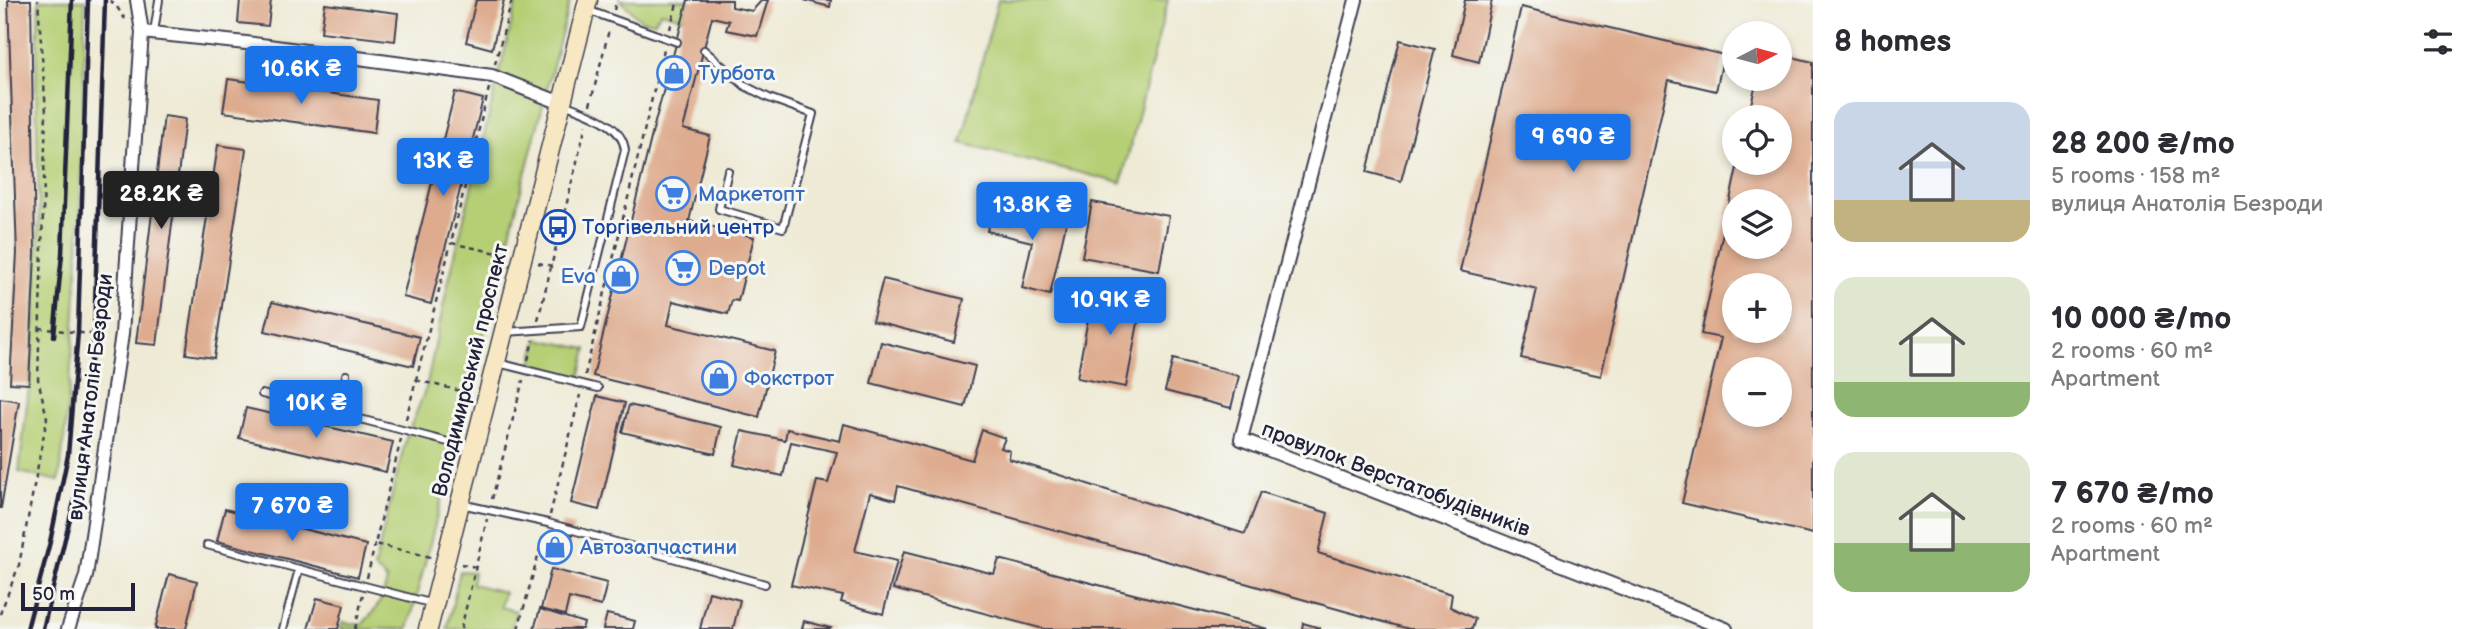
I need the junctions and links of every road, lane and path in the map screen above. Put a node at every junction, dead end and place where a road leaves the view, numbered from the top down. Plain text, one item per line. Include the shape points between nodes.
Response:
1 (38, 0) edge
2 (137, 0) edge
3 (159, 0) edge
4 (512, 0) edge
5 (617, 0) edge
6 (678, 0) edge
7 (1356, 0) edge
8 (587, 5) edge
9 (612, 18) junction
10 (148, 33) junction
11 (667, 38) junction
12 (677, 42) dead end
13 (704, 50) dead end
14 (492, 76) junction
15 (561, 103) junction
16 (589, 113) junction
17 (728, 171) dead end
18 (522, 259) junction
19 (552, 266) junction
20 (39, 328) junction
21 (535, 330) junction
22 (503, 333) junction
23 (121, 340) junction
24 (495, 362) junction
25 (525, 370) junction
26 (346, 375) dead end
27 (416, 380) dead end
28 (583, 384) junction
29 (598, 387) dead end
30 (262, 394) dead end
31 (486, 398) junction
32 (341, 414) junction
33 (473, 448) junction
34 (459, 504) junction
35 (489, 511) junction
36 (548, 523) junction
37 (207, 545) dead end
38 (299, 569) junction
39 (765, 584) dead end
40 (434, 604) junction
41 (0, 614) edge
42 (68, 629) edge
43 (283, 629) edge
44 (428, 629) edge
45 (461, 629) edge
46 (518, 629) edge
47 (1726, 629) edge

1 - 20 path via 46,112
2 - 10 street, вулиця Анатолія Безроди
3 - 10 lane
4 - 14 path
5 - 9 path
6 - 11 path
7 - 47 street, провулок Верстатобудівників via 1241,439
8 - 9 lane
8 - 15 main road, Володимирський проспект
9 - 11 lane
9 - 16 path
10 - 14 street
10 - 23 street, вулиця Анатолія Безроди
11 - 12 lane
11 - 28 path
13 - 17 lane via 746,86 813,114 783,228 719,209
14 - 15 street
14 - 18 path via 451,243
15 - 16 lane
15 - 18 main road, Володимирський проспект
16 - 19 path
16 - 21 lane via 620,135 625,150 581,327
18 - 19 path
18 - 22 main road, Володимирський проспект
19 - 21 path
20 - 23 path
20 - 41 path via 38,379 47,418 19,565
21 - 22 lane
21 - 25 path
22 - 24 main road, Володимирський проспект
23 - 42 street, вулиця Анатолія Безроди via 86,576
24 - 25 lane
24 - 31 main road, Володимирський проспект
25 - 28 lane
25 - 35 path
26 - 32 lane
27 - 31 path
28 - 29 lane
28 - 36 path
30 - 32 lane
31 - 33 main road, Володимирський проспект
32 - 33 lane
33 - 34 main road, Володимирський проспект
34 - 35 lane
34 - 40 main road, Володимирський проспект
35 - 36 lane
35 - 45 path
36 - 39 lane
36 - 46 path
37 - 38 lane
38 - 40 lane
38 - 43 lane
40 - 44 main road, Володимирський проспект

